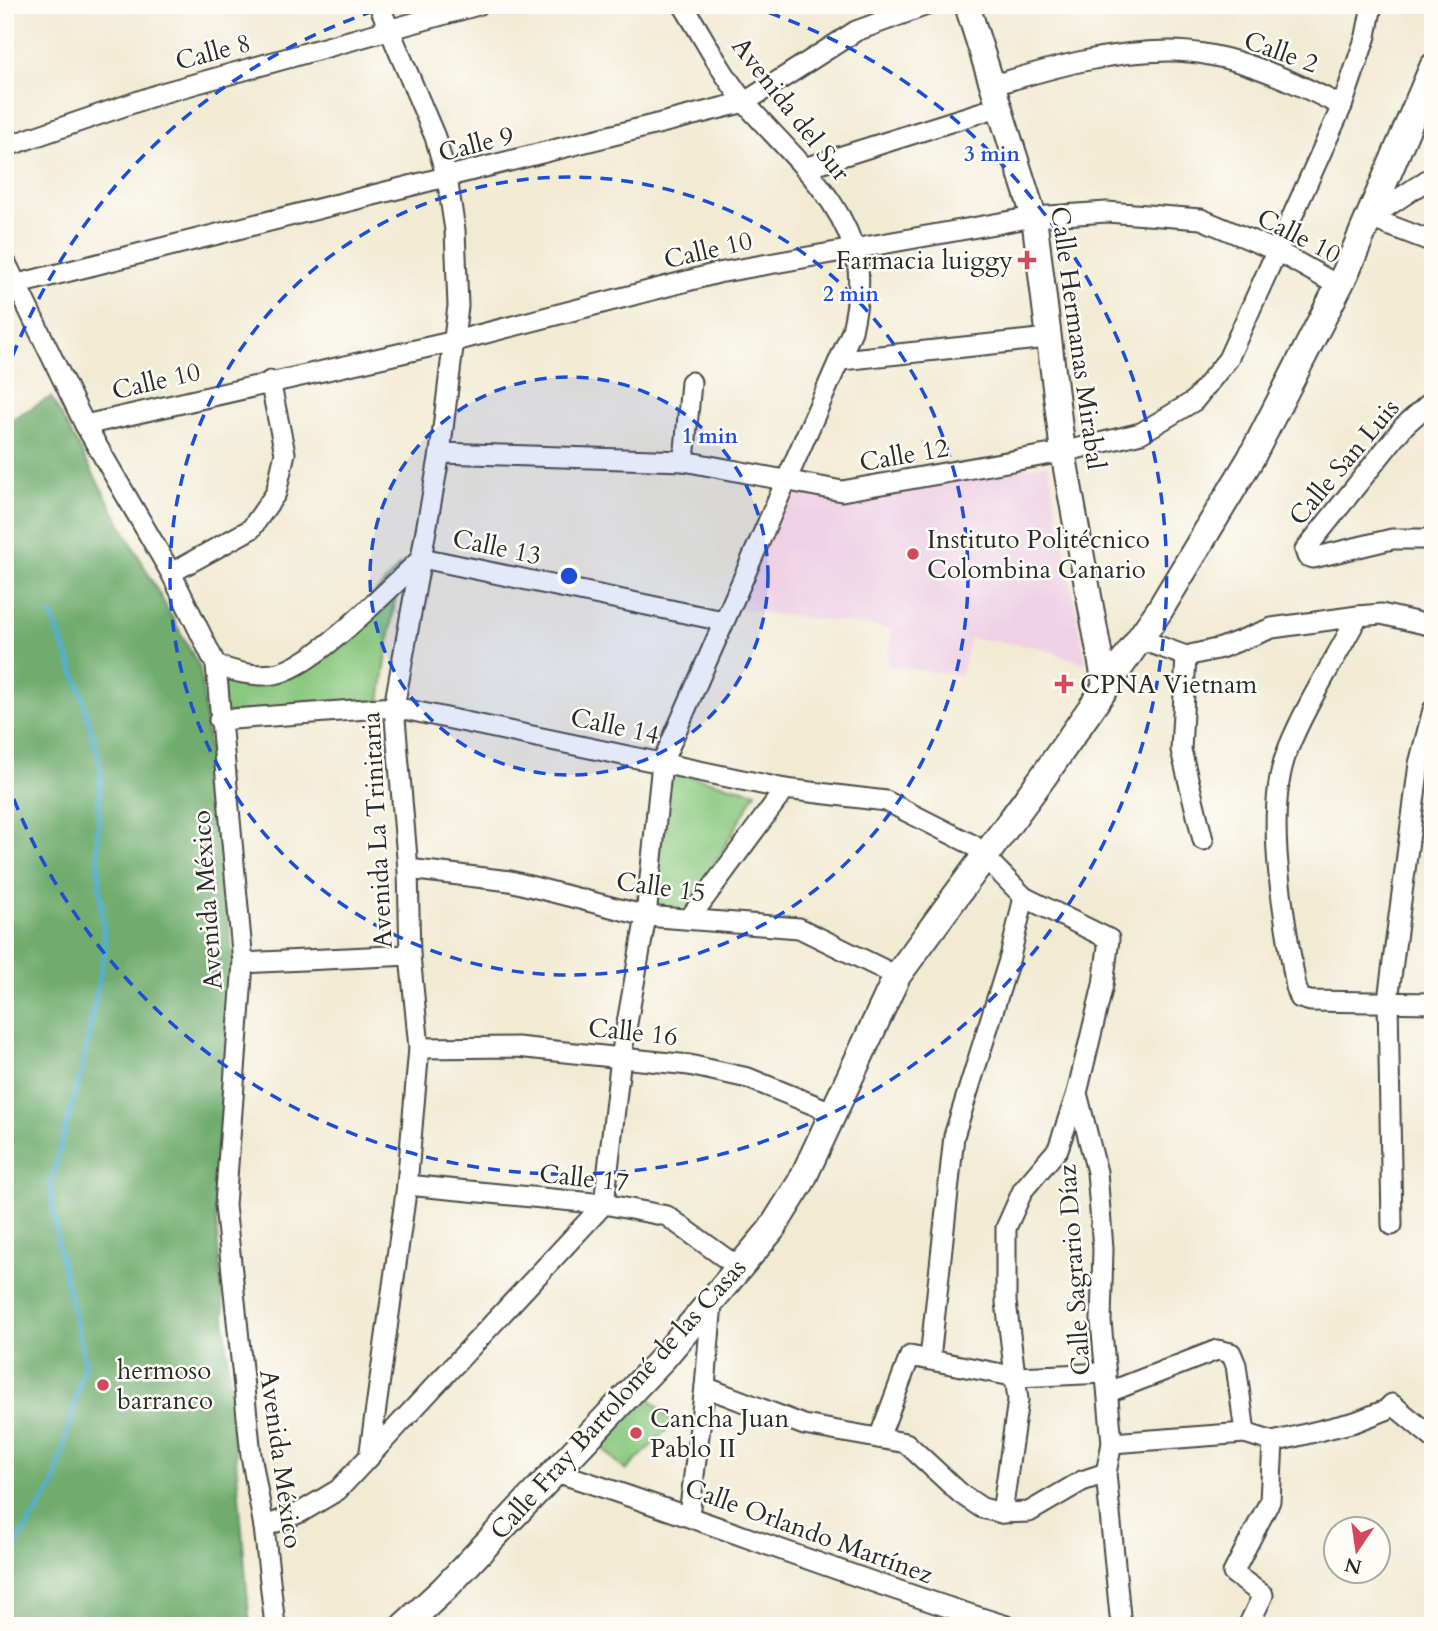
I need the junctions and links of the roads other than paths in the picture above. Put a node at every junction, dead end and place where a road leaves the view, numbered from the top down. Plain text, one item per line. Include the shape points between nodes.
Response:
1 (379, 5) edge
2 (478, 5) edge
3 (683, 5) edge
4 (927, 5) edge
5 (967, 5) edge
6 (1372, 5) edge
7 (391, 30) junction
8 (1433, 67) edge
9 (998, 95) junction
10 (745, 102) junction
11 (1342, 106) junction
12 (5, 146) edge
13 (804, 168) junction
14 (1433, 176) edge
15 (447, 178) junction
16 (1034, 217) junction
17 (1370, 218) junction
18 (1433, 242) edge
19 (854, 246) junction
20 (1277, 251) junction
21 (5, 261) edge
22 (18, 285) junction
23 (1339, 286) junction
24 (1048, 338) junction
25 (455, 341) junction
26 (842, 360) junction
27 (270, 381) junction
28 (691, 382) dead end
29 (1433, 400) edge
30 (85, 425) junction
31 (1063, 452) junction
32 (440, 453) junction
33 (684, 461) junction
34 (787, 483) junction
35 (1433, 539) edge
36 (422, 558) junction
37 (171, 573) junction
38 (1357, 616) junction
39 (723, 621) junction
40 (1433, 626) edge
41 (1139, 639) junction
42 (1186, 656) junction
43 (216, 666) junction
44 (1105, 685) junction
45 (394, 707) junction
46 (1433, 710) edge
47 (219, 720) junction
48 (662, 763) junction
49 (785, 789) junction
50 (1203, 840) dead end
51 (984, 858) junction
52 (408, 869) junction
53 (1024, 897) junction
54 (646, 916) junction
55 (689, 919) junction
56 (410, 955) junction
57 (243, 963) junction
58 (897, 976) junction
59 (1388, 1000) junction
60 (1433, 1003) edge
61 (419, 1048) junction
62 (621, 1057) junction
63 (1077, 1093) junction
64 (834, 1113) junction
65 (407, 1185) junction
66 (604, 1203) junction
67 (1392, 1226) dead end
68 (739, 1268) junction
69 (712, 1302) junction
70 (930, 1359) junction
71 (1017, 1377) junction
72 (1107, 1382) junction
73 (705, 1387) junction
74 (1245, 1433) junction
75 (879, 1438) junction
76 (1433, 1438) edge
77 (1273, 1442) junction
78 (1112, 1443) junction
79 (369, 1458) junction
80 (553, 1471) junction
81 (1106, 1473) junction
82 (1002, 1513) junction
83 (689, 1515) junction
84 (264, 1527) junction
85 (275, 1626) edge
86 (404, 1626) edge
87 (1007, 1626) edge
88 (1121, 1626) edge
89 (1248, 1626) edge

1 - 7 street, Avenida La Trinitaria
2 - 7 street, Calle 8
3 - 10 street, Avenida del Sur
4 - 10 street, Calle 9 via 856,31
5 - 9 street, Calle Hermanas Mirabal
6 - 11 street, Calle 12
7 - 12 street, Calle 8 via 162,93
7 - 15 street, Avenida La Trinitaria
8 - 17 main road, Calle Fray Bartolomé de las Casas
9 - 11 street, Calle 2 via 1061,65 1171,51 1222,59 1287,78
9 - 13 street, Calle 2
9 - 16 street, Calle Hermanas Mirabal
10 - 13 street, Avenida del Sur
10 - 15 street, Calle 9
11 - 20 street, Calle 12
13 - 19 street, Avenida del Sur
14 - 17 street
15 - 22 street, Calle 9
15 - 25 street, Avenida La Trinitaria via 458,271
16 - 19 street, Calle 10
16 - 20 street, Calle 10 via 1107,212 1200,219
16 - 24 street, Calle Hermanas Mirabal
17 - 18 street
17 - 23 main road, Calle Fray Bartolomé de las Casas
19 - 25 street, Calle 10 via 719,273
19 - 26 street via 858,300
20 - 23 street, Calle 10
20 - 31 street, Calle 12 via 1228,359 1194,401 1141,433
21 - 22 street, Avenida México
22 - 30 street, Avenida México
23 - 41 main road, Calle Fray Bartolomé de las Casas via 1251,457
24 - 26 street
24 - 31 street, Calle Hermanas Mirabal
25 - 27 street, Calle 10
25 - 32 street, Avenida La Trinitaria
26 - 34 street
27 - 30 street, Calle 10
27 - 37 street via 285,453 276,493 251,529
28 - 33 street
29 - 35 street, Calle San Luis via 1404,426 1305,550 1313,558 1392,539
30 - 37 street, Avenida México
31 - 34 street, Calle 12 via 858,490
31 - 44 street, Calle Hermanas Mirabal
32 - 33 street, Calle 12
32 - 36 street, Avenida La Trinitaria
33 - 34 street, Calle 12
34 - 39 street
36 - 39 street, Calle 13
36 - 43 street, Calle 13 via 319,651 276,674 244,675
36 - 45 street, Avenida La Trinitaria
37 - 43 street, Avenida México
38 - 40 street via 1381,614
38 - 42 street via 1272,628
38 - 59 street via 1287,750 1277,803 1281,896 1300,998
39 - 48 street
41 - 42 street
41 - 44 main road, Calle Fray Bartolomé de las Casas
42 - 50 street via 1181,750
43 - 47 street, Avenida México
44 - 51 main road, Calle Fray Bartolomé de las Casas
45 - 47 street, Calle 14
45 - 48 street, Calle 14
45 - 52 street, Avenida La Trinitaria
46 - 59 street via 1419,764
47 - 57 street, Avenida México
48 - 49 street, Calle 14
48 - 54 street
49 - 51 street, Calle 14 via 895,804 973,845
49 - 55 street
51 - 53 street, Calle Sagrario Díaz
51 - 58 main road, Calle Fray Bartolomé de las Casas
52 - 54 street, Calle 15 via 510,881
52 - 56 street, Avenida La Trinitaria
53 - 63 street, Calle Sagrario Díaz via 1109,939
53 - 70 street via 954,1136
54 - 55 street, Calle 15
54 - 62 street
55 - 58 street, Calle 15 via 809,930
56 - 57 street
56 - 61 street, Avenida La Trinitaria
57 - 84 street, Avenida México via 225,1205 251,1455
58 - 64 main road, Calle Fray Bartolomé de las Casas
59 - 60 street
59 - 67 street
61 - 62 street, Calle 16 via 517,1046
61 - 65 street, Avenida La Trinitaria
62 - 64 street, Calle 16 via 748,1078
62 - 66 street
63 - 71 street via 1058,1149 1023,1191 1006,1228 1006,1302
63 - 72 street, Calle Sagrario Díaz via 1097,1172
64 - 68 main road, Calle Fray Bartolomé de las Casas via 801,1182 771,1230
65 - 66 street, Calle 17
65 - 79 street, Avenida La Trinitaria
66 - 68 street, Calle 17 via 676,1220
66 - 79 street
68 - 69 main road, Calle Fray Bartolomé de las Casas
69 - 73 street
69 - 80 main road, Calle Fray Bartolomé de las Casas
70 - 71 street
70 - 75 street via 910,1356
71 - 72 street
71 - 82 street via 1018,1400
72 - 74 street via 1223,1350 1231,1353 1236,1365
72 - 78 street, Calle Sagrario Díaz
73 - 75 street via 804,1425
73 - 83 street
74 - 77 street
74 - 78 street
75 - 82 street via 906,1443 961,1494 982,1508
76 - 77 street via 1392,1404 1355,1422
77 - 89 street via 1270,1501 1233,1573 1263,1595
78 - 81 street, Calle Sagrario Díaz
79 - 84 street via 338,1490
80 - 83 street, Calle Orlando Martínez
80 - 86 main road, Calle Fray Bartolomé de las Casas
81 - 82 street via 1082,1481 1028,1512
81 - 88 street, Calle Sagrario Díaz
83 - 87 street, Calle Orlando Martínez
84 - 85 street, Avenida México

